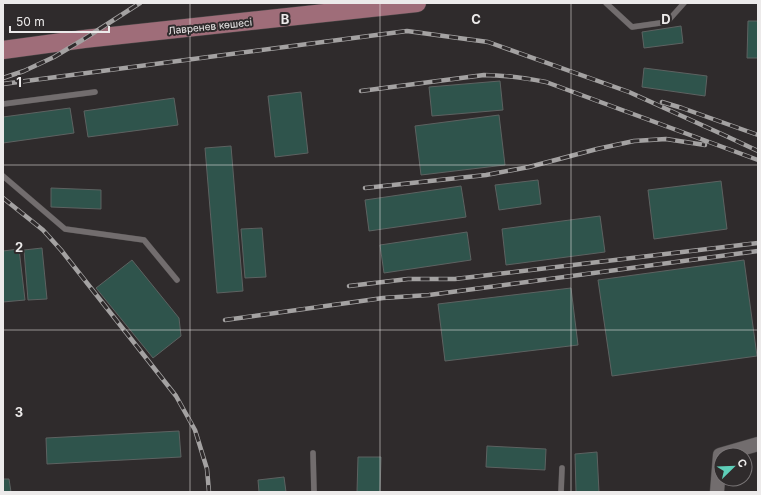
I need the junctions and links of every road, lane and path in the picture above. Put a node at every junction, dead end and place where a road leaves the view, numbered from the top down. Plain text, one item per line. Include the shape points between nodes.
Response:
1 (417, 3) edge
2 (606, 3) edge
3 (684, 3) edge
4 (3, 50) edge
5 (94, 92) dead end
6 (3, 104) edge
7 (3, 176) edge
8 (177, 280) dead end
9 (758, 444) edge
10 (312, 453) dead end
11 (562, 468) dead end
12 (314, 492) edge
13 (561, 492) edge
14 (717, 492) edge

1 - 4 main road, Лавренев көшесі
2 - 3 lane via 632,27 667,22
5 - 6 lane
7 - 8 lane via 65,229 144,240
9 - 14 street via 720,455
10 - 12 lane
11 - 13 lane

